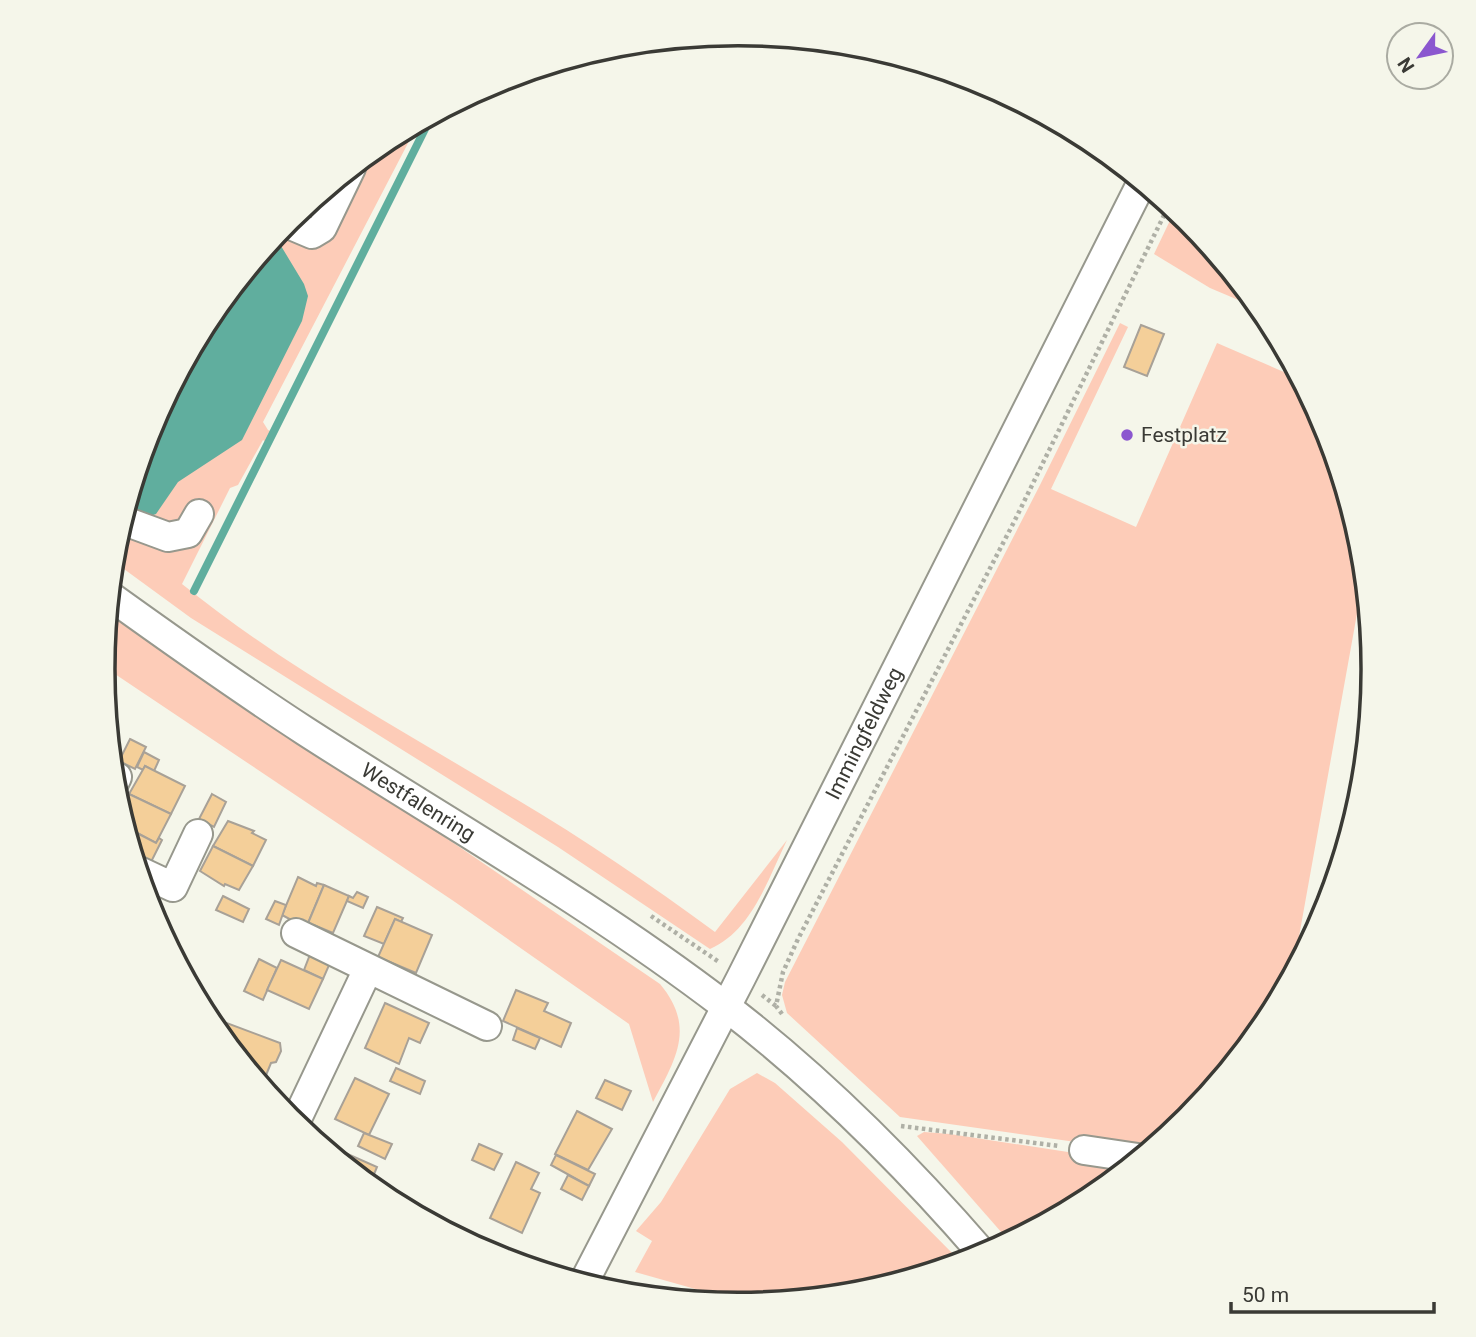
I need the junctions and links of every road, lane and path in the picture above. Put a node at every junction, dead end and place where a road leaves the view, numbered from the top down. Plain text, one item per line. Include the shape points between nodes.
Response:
1 (341, 189) edge
2 (1138, 191) edge
3 (1165, 215) edge
4 (297, 228) edge
5 (199, 514) dead end
6 (132, 524) edge
7 (119, 602) edge
8 (198, 834) dead end
9 (151, 877) edge
10 (296, 933) dead end
11 (368, 969) junction
12 (726, 1007) junction
13 (487, 1026) dead end
14 (773, 1045) junction
15 (300, 1112) edge
16 (898, 1126) dead end
17 (1084, 1150) joint
18 (1125, 1156) edge
19 (975, 1244) edge
20 (589, 1273) edge

1 - 4 street via 322,228 312,234
2 - 12 street, Immingfeldweg
3 - 14 path via 1015,520 788,961 776,1006 789,1025
5 - 6 street via 188,533 168,537
7 - 12 street, Westfalenring via 252,696 500,852
8 - 9 street via 173,887
10 - 11 street
11 - 13 street
11 - 15 street
12 - 14 street, Westfalenring
12 - 20 street, Immingfeldweg
14 - 19 street, Westfalenring via 940,1204
16 - 17 path
17 - 18 street

